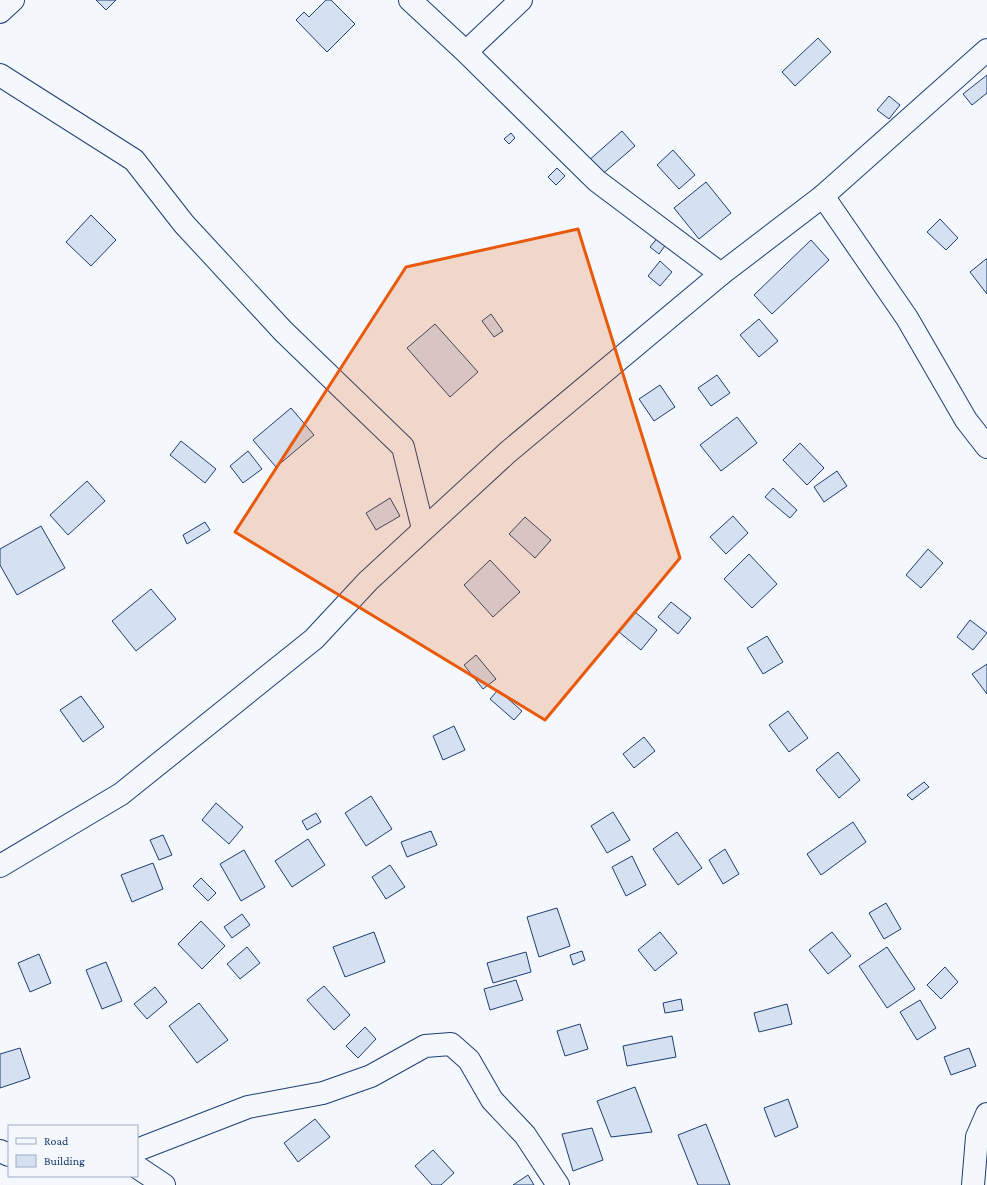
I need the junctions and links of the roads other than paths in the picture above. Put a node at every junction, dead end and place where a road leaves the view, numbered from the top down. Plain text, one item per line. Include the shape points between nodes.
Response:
1 (13, 0) edge
2 (410, 0) edge
3 (521, 0) edge
4 (0, 12) edge
5 (987, 50) edge
6 (466, 52) junction
7 (0, 76) edge
8 (823, 196) junction
9 (721, 274) junction
10 (987, 447) edge
11 (423, 529) junction
12 (0, 866) edge
13 (987, 1114) edge
14 (138, 1150) edge
15 (138, 1168) edge
16 (164, 1185) edge
17 (558, 1185) edge
18 (973, 1185) edge

1 - 4 street
2 - 6 street
3 - 6 street
5 - 8 street
6 - 9 street via 597,181
7 - 11 street via 134,160 184,224 273,320 403,447
8 - 9 street
8 - 10 street via 907,318 966,420
9 - 11 street via 508,452
11 - 12 street via 368,581 314,639 128,789
13 - 18 street via 976,1137
14 - 17 street via 248,1107 323,1093 364,1078 425,1046 451,1044 469,1060 492,1100 525,1135
15 - 16 street

